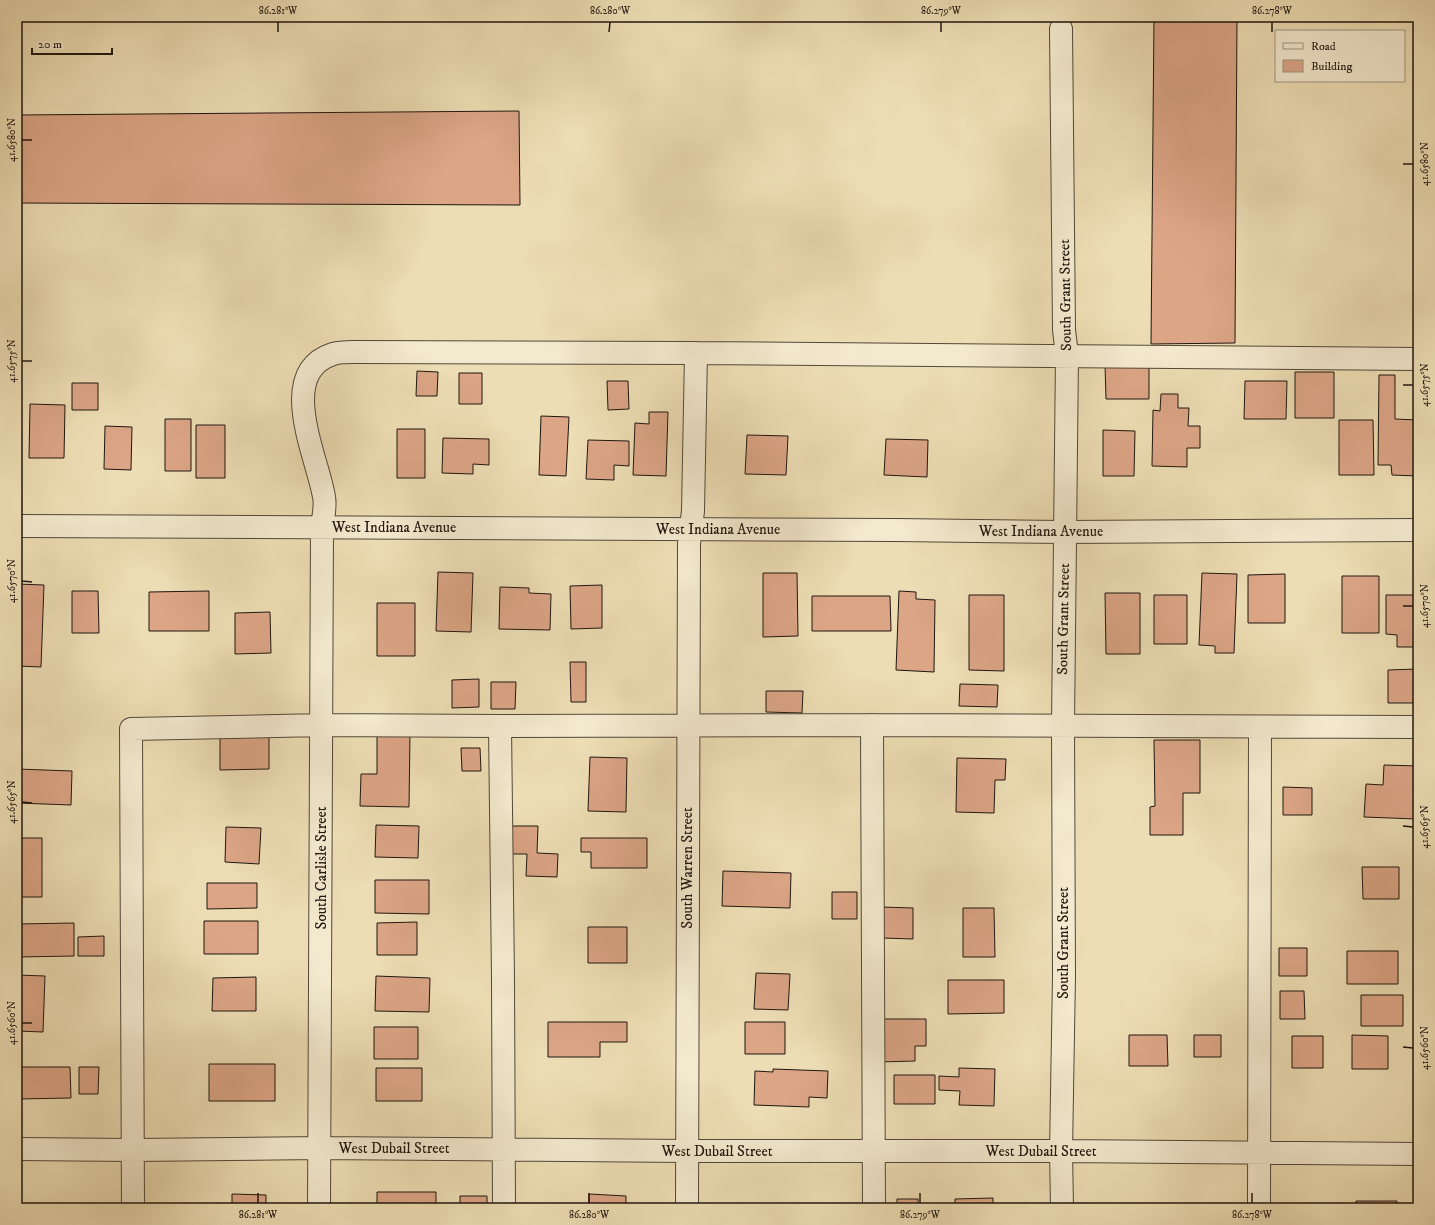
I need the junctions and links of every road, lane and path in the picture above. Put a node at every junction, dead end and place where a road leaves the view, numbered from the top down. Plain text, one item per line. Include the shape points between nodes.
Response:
1 (1061, 29) dead end
2 (696, 353) junction
3 (1067, 355) junction
4 (1418, 359) edge
5 (17, 526) edge
6 (322, 527) junction
7 (691, 529) junction
8 (1418, 530) edge
9 (1064, 532) junction
10 (322, 725) junction
11 (872, 725) junction
12 (500, 726) junction
13 (688, 726) junction
14 (1062, 726) junction
15 (1260, 727) junction
16 (1418, 727) edge
17 (318, 1148) junction
18 (17, 1149) edge
19 (503, 1149) junction
20 (133, 1150) junction
21 (1061, 1150) junction
22 (687, 1151) junction
23 (874, 1151) junction
24 (1259, 1153) junction
25 (1418, 1154) edge
26 (132, 1208) edge
27 (318, 1208) edge
28 (504, 1208) edge
29 (687, 1208) edge
30 (874, 1208) edge
31 (1062, 1208) edge
32 (1259, 1208) edge

1 - 3 street, South Grant Street via 1064,330
2 - 3 street, South Carlisle Street
2 - 6 street, South Carlisle Street via 333,354 317,363 307,376 304,390 305,426 325,498
2 - 7 street, South Warren Street
3 - 4 street, South Carlisle Street
3 - 9 street, South Grant Street
5 - 6 street, West Indiana Avenue
6 - 7 street, West Indiana Avenue
6 - 10 street, South Carlisle Street
7 - 9 street, West Indiana Avenue
7 - 13 street, South Warren Street
8 - 9 street, West Indiana Avenue
9 - 14 street, South Grant Street
10 - 12 street
10 - 17 street, South Carlisle Street
10 - 20 street via 131,729
11 - 13 street
11 - 14 street
11 - 23 street
12 - 13 street
12 - 19 street
13 - 22 street, South Warren Street
14 - 15 street
14 - 21 street, South Grant Street via 1064,976
15 - 16 street
15 - 24 street
17 - 19 street, West Dubail Street
17 - 20 street, West Dubail Street
17 - 27 street, South Carlisle Street
18 - 20 street, West Dubail Street
19 - 22 street, West Dubail Street
19 - 28 street
20 - 26 street
21 - 23 street, West Dubail Street
21 - 24 street, West Dubail Street
21 - 31 street, South Grant Street
22 - 23 street, West Dubail Street
22 - 29 street, South Warren Street
23 - 30 street
24 - 25 street, West Dubail Street
24 - 32 street

